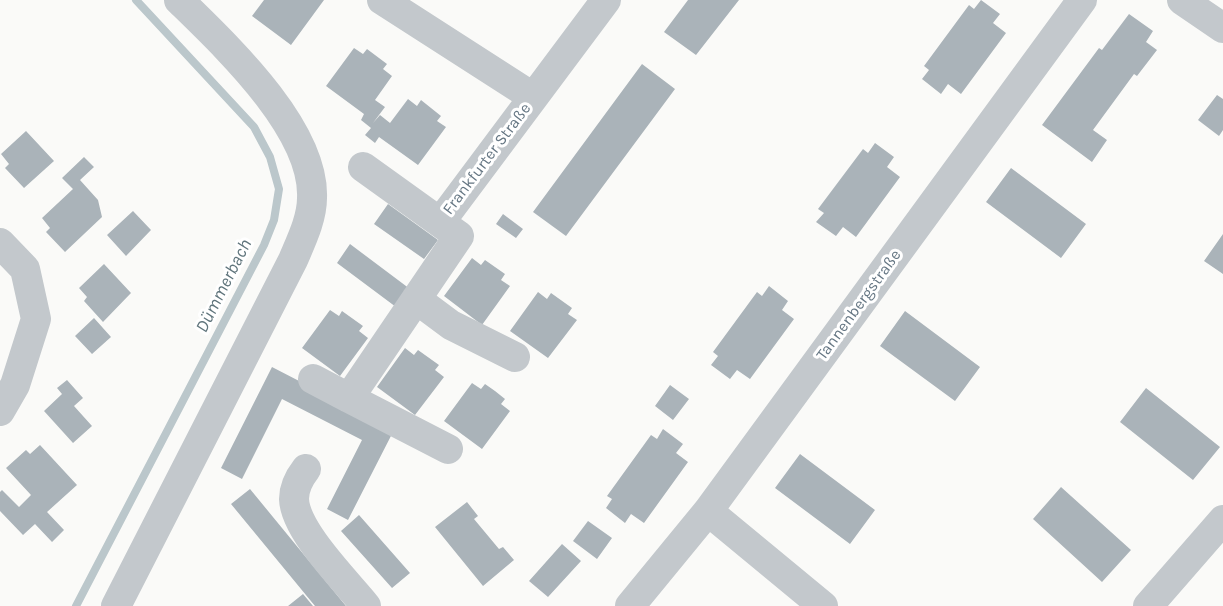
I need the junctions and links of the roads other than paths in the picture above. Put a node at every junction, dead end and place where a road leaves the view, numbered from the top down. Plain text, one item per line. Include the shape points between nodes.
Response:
1 (179, 0) edge
2 (382, 0) edge
3 (606, 0) edge
4 (1082, 0) edge
5 (1182, 0) edge
6 (1223, 28) edge
7 (533, 97) junction
8 (363, 166) dead end
9 (441, 221) junction
10 (0, 243) edge
11 (416, 299) junction
12 (515, 357) dead end
13 (313, 379) dead end
14 (349, 398) junction
15 (0, 411) edge
16 (448, 449) dead end
17 (306, 469) dead end
18 (708, 511) junction
19 (1223, 520) edge
20 (116, 606) edge
21 (366, 606) edge
22 (630, 606) edge
23 (823, 606) edge
24 (1148, 606) edge

1 - 20 street via 284,116 302,148 311,176 313,200 293,260
2 - 7 street, Frankfurter Straße
3 - 7 street, Frankfurter Straße
4 - 18 street, Tannenbergstraße
5 - 6 street
7 - 9 street, Frankfurter Straße
8 - 9 street, Frankfurter Straße
9 - 11 street, Frankfurter Straße via 459,236
10 - 15 street via 25,269 36,319 15,385
11 - 12 street via 452,325
11 - 14 street, Frankfurter Straße
13 - 14 street
14 - 16 street
17 - 21 street via 297,481 294,499 300,520
18 - 22 street, Tannenbergstraße
18 - 23 street
19 - 24 street

